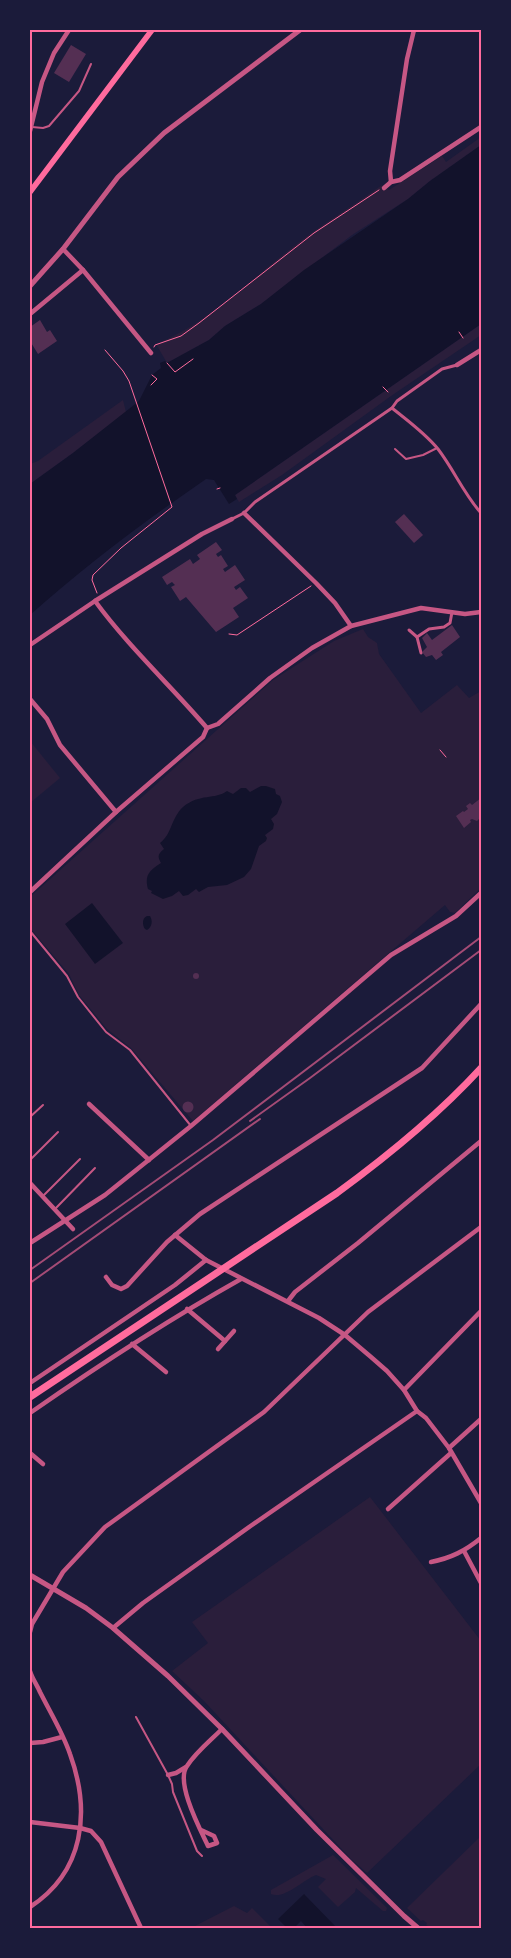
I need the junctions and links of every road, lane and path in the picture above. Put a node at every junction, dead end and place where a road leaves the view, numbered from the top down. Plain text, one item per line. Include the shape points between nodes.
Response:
1 (69, 30) edge
2 (152, 30) edge
3 (300, 30) edge
4 (414, 30) edge
5 (91, 64) dead end
6 (481, 127) edge
7 (31, 128) edge
8 (391, 182) junction
9 (384, 188) joint
10 (30, 192) edge
11 (63, 249) junction
12 (83, 270) junction
13 (30, 286) edge
14 (30, 314) edge
15 (459, 332) dead end
16 (463, 338) dead end
17 (105, 350) dead end
18 (481, 350) edge
19 (151, 353) joint
20 (193, 359) dead end
21 (167, 363) dead end
22 (457, 365) joint
23 (152, 375) dead end
24 (151, 384) dead end
25 (383, 386) dead end
26 (388, 392) dead end
27 (392, 408) junction
28 (437, 448) junction
29 (395, 449) dead end
30 (220, 488) dead end
31 (217, 489) dead end
32 (244, 513) junction
33 (481, 513) edge
34 (232, 519) joint
35 (316, 583) junction
36 (100, 598) junction
37 (94, 601) junction
38 (452, 612) junction
39 (481, 612) edge
40 (351, 626) junction
41 (409, 630) dead end
42 (229, 634) dead end
43 (417, 637) junction
44 (30, 644) edge
45 (421, 653) dead end
46 (30, 699) edge
47 (208, 728) junction
48 (440, 750) dead end
49 (446, 758) dead end
50 (116, 812) junction
51 (30, 892) edge
52 (481, 893) edge
53 (30, 931) edge
54 (481, 1004) edge
55 (481, 1068) edge
56 (89, 1104) dead end
57 (42, 1105) dead end
58 (30, 1117) edge
59 (191, 1126) junction
60 (58, 1132) dead end
61 (481, 1141) edge
62 (30, 1152) edge
63 (34, 1156) junction
64 (80, 1159) dead end
65 (30, 1160) edge
66 (149, 1160) junction
67 (95, 1168) dead end
68 (30, 1183) edge
69 (43, 1196) junction
70 (55, 1209) junction
71 (66, 1220) junction
72 (481, 1227) edge
73 (73, 1230) dead end
74 (175, 1235) junction
75 (30, 1243) edge
76 (206, 1260) junction
77 (106, 1277) dead end
78 (241, 1279) junction
79 (288, 1301) junction
80 (187, 1309) junction
81 (481, 1311) edge
82 (234, 1331) dead end
83 (345, 1335) junction
84 (225, 1341) junction
85 (132, 1344) junction
86 (218, 1350) dead end
87 (166, 1372) dead end
88 (30, 1383) edge
89 (404, 1390) junction
90 (30, 1397) edge
91 (417, 1411) junction
92 (30, 1414) edge
93 (481, 1419) edge
94 (450, 1450) junction
95 (30, 1453) edge
96 (43, 1464) dead end
97 (481, 1503) edge
98 (388, 1509) dead end
99 (481, 1538) edge
100 (464, 1551) junction
101 (431, 1562) dead end
102 (30, 1575) edge
103 (481, 1583) edge
104 (53, 1588) junction
105 (113, 1628) junction
106 (30, 1632) edge
107 (30, 1671) edge
108 (136, 1717) dead end
109 (222, 1729) junction
110 (62, 1737) junction
111 (30, 1743) edge
112 (186, 1767) junction
113 (168, 1775) junction
114 (30, 1822) edge
115 (80, 1828) junction
116 (201, 1830) dead end
117 (202, 1856) dead end
118 (30, 1907) edge
119 (141, 1928) edge
120 (418, 1928) edge

1 - 7 street via 54,53 42,82
2 - 10 main road
3 - 11 street via 164,133 118,177
4 - 8 street via 390,171
5 - 7 lane via 79,91 48,126
6 - 8 street via 400,180
8 - 9 street
9 - 19 path via 314,233 181,336 155,345
11 - 12 street
11 - 13 street
12 - 14 street
12 - 19 street
15 - 16 path
17 - 36 path via 129,381 172,506 93,575
18 - 22 street
20 - 21 path via 175,372
22 - 27 street via 442,369
23 - 24 path via 157,379
25 - 26 path
27 - 28 street
27 - 32 street via 255,502
28 - 29 lane via 406,459
28 - 33 street
30 - 31 path
32 - 34 street
32 - 35 street
34 - 36 street via 202,534
35 - 40 street
35 - 42 path via 238,635
36 - 37 street
37 - 44 street
37 - 47 street via 121,635
38 - 39 street via 466,615
38 - 40 street via 421,608
38 - 43 street via 450,623
40 - 47 street via 305,653 270,678 218,724
41 - 43 street
43 - 45 street
46 - 50 street via 47,720 60,745
47 - 50 street via 203,737
48 - 49 path
50 - 51 street
52 - 59 street via 456,916 391,955
53 - 59 lane via 67,976 78,997 106,1032 130,1050
54 - 74 street via 422,1068 200,1214
55 - 90 main road via 426,1124 337,1193
56 - 66 street
57 - 58 lane
59 - 66 street
60 - 63 lane
61 - 79 street
62 - 63 lane
63 - 65 lane
64 - 69 lane
66 - 71 street via 105,1195
67 - 70 lane
68 - 69 street
69 - 70 street
70 - 71 street
71 - 73 street
71 - 75 street
72 - 83 street via 383,1300
74 - 76 street
74 - 77 street via 127,1286 120,1289
76 - 78 street
76 - 88 street via 175,1285
78 - 79 street
78 - 80 street
79 - 83 street
80 - 84 street
80 - 85 street
81 - 89 street
82 - 84 street
83 - 89 street
83 - 104 street via 264,1412 106,1527 63,1572
84 - 86 street
85 - 87 street
85 - 92 street
89 - 91 street
91 - 94 street
91 - 105 street via 221,1547
93 - 94 street
94 - 97 street
94 - 98 street
95 - 96 street
99 - 100 street
100 - 101 street
100 - 103 street
102 - 104 street
104 - 105 street
104 - 106 street
105 - 109 street
107 - 110 street
108 - 113 lane
109 - 112 street
109 - 120 street via 317,1830
110 - 111 street
110 - 115 street via 80,1791
112 - 113 street
112 - 116 street via 184,1788
113 - 117 lane via 197,1851
114 - 115 street
115 - 118 street via 73,1860 50,1892
115 - 119 street via 91,1831 101,1842

